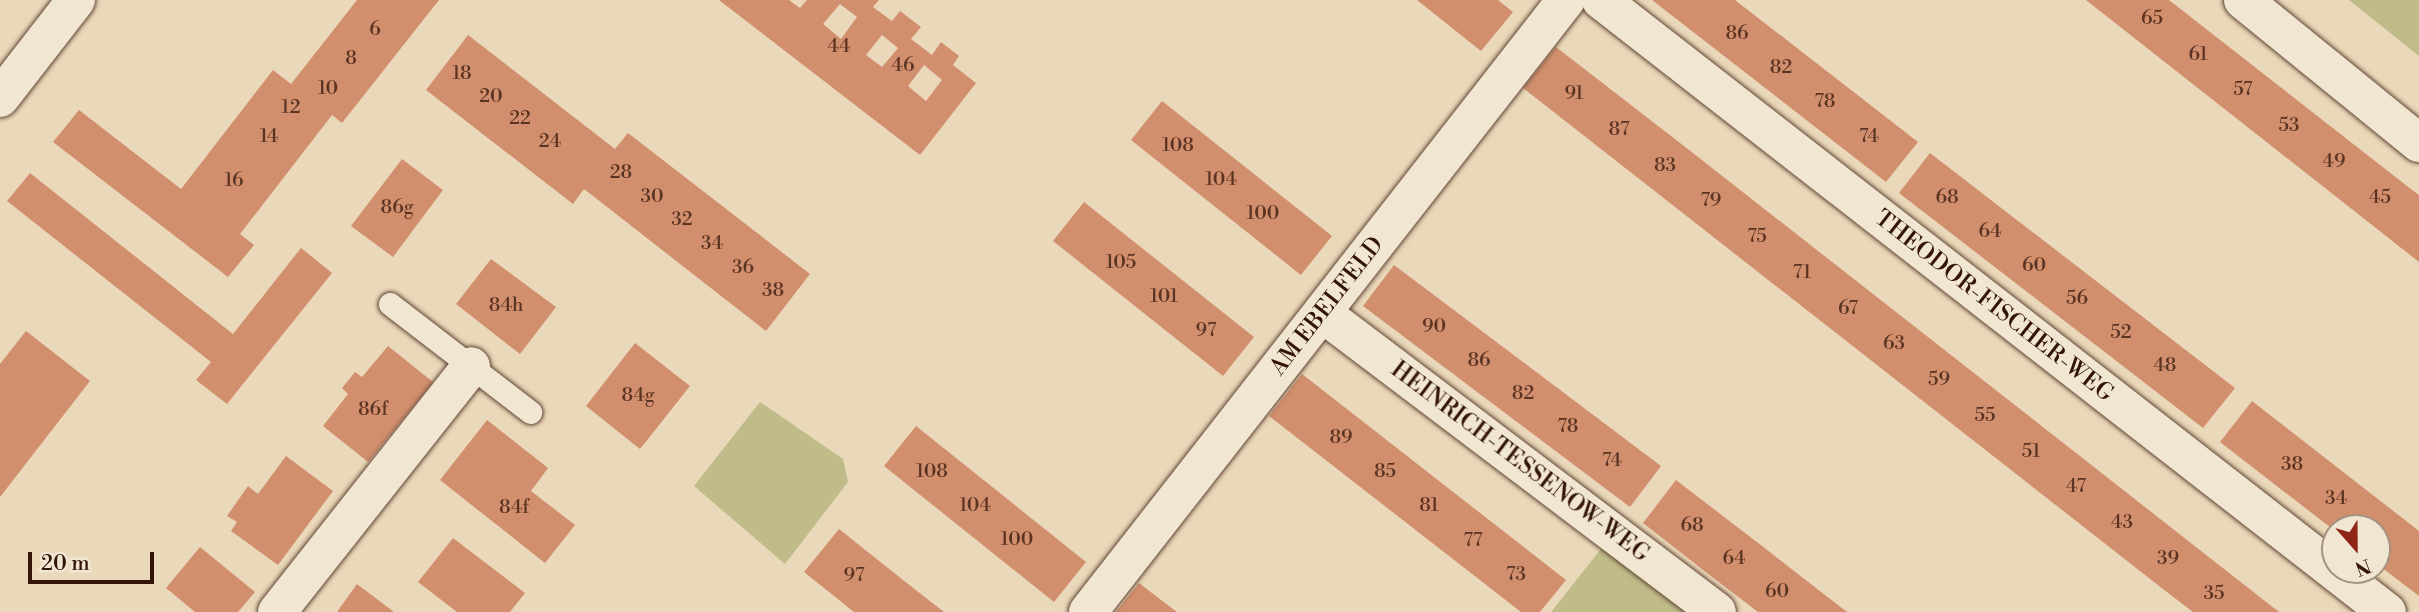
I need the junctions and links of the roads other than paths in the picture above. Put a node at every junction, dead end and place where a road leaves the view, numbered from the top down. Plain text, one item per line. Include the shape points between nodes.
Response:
1 (76, 0) edge
2 (1566, 0) edge
3 (1601, 0) edge
4 (2243, 0) edge
5 (0, 98) edge
6 (2419, 143) edge
7 (390, 304) dead end
8 (1322, 313) junction
9 (471, 366) junction
10 (530, 412) dead end
11 (276, 612) edge
12 (1087, 612) edge
13 (1717, 612) edge
14 (2387, 612) edge

1 - 5 street
2 - 8 street, AM EBELFELD
3 - 14 street, THEODOR-FISCHER-WEG
4 - 6 street
7 - 9 lane
8 - 12 street, AM EBELFELD
8 - 13 street, HEINRICH-TESSENOW-WEG
9 - 10 lane
9 - 11 street

